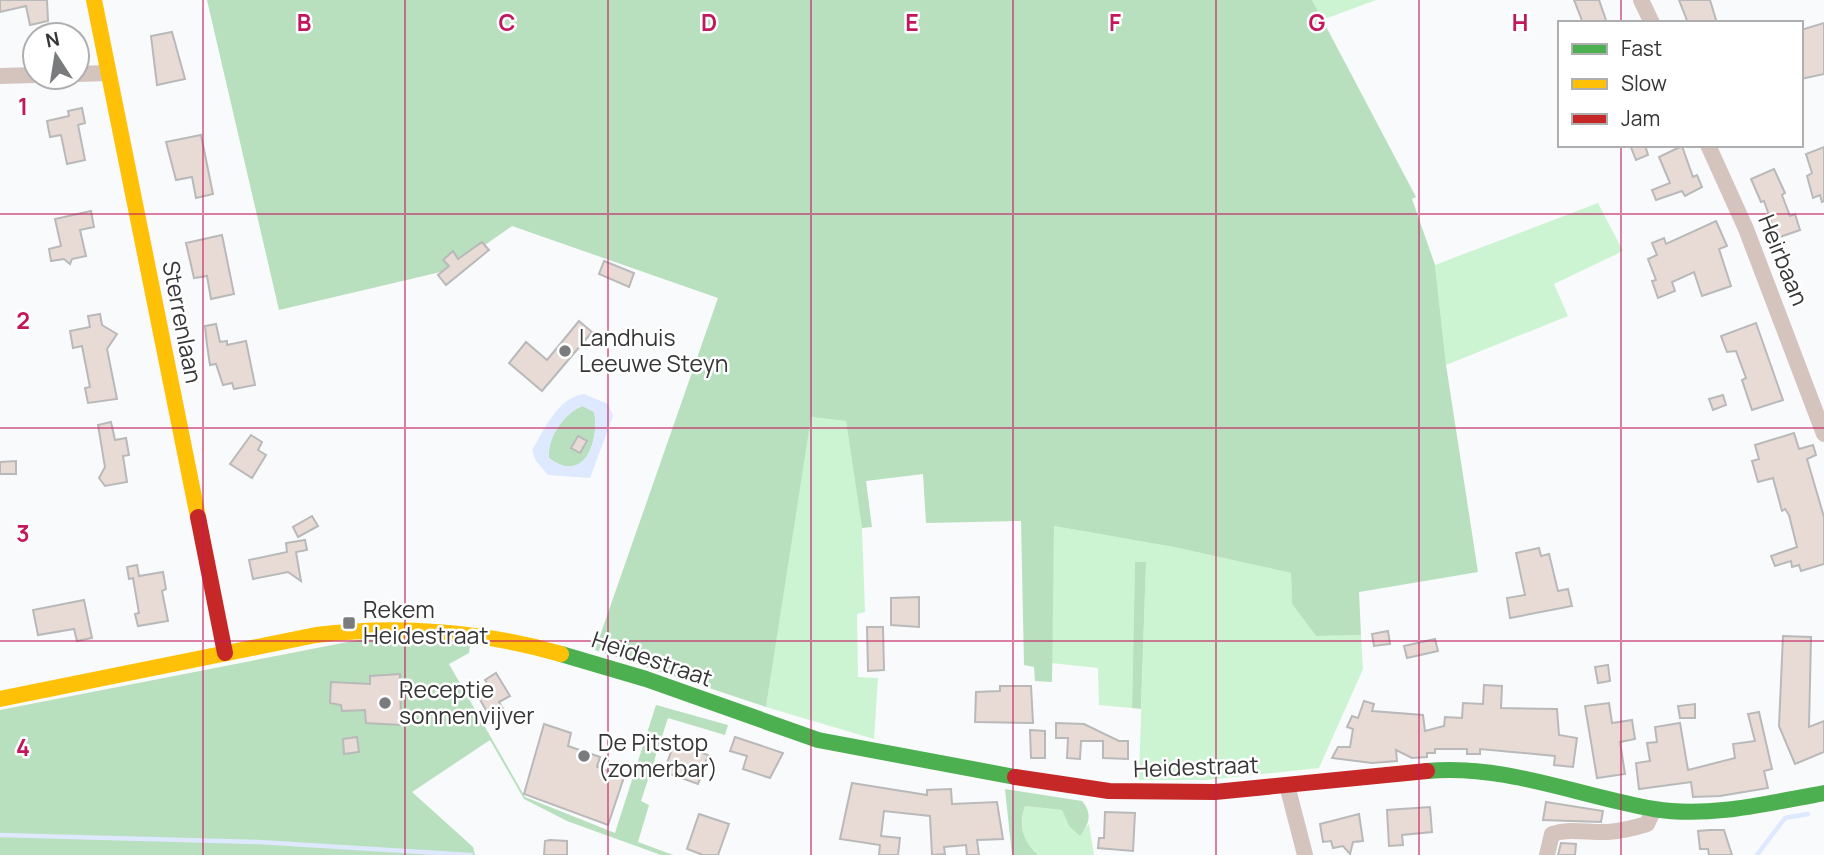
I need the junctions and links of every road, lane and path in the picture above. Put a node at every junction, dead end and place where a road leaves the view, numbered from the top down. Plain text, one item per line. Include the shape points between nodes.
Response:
1 (94, 0) edge
2 (1641, 0) edge
3 (1651, 21) edge
4 (91, 74) edge
5 (108, 74) junction
6 (21, 75) edge
7 (0, 76) edge
8 (1709, 147) edge
9 (1824, 434) edge
10 (225, 653) junction
11 (0, 699) edge
12 (1287, 785) junction
13 (1820, 791) edge
14 (1654, 809) junction
15 (1306, 855) edge
16 (1547, 855) edge

1 - 5 street, Sterrenlaan
2 - 3 street
4 - 5 street
5 - 10 street, Sterrenlaan
6 - 7 street
8 - 9 street, Heirbaan via 1746,229
10 - 11 street, Heidestraat
10 - 12 street, Heidestraat via 350,631 477,636 568,654 818,740 885,753 1109,791 1215,792
12 - 14 street, Heidestraat via 1401,772 1487,771
12 - 15 street, Heidestraat
13 - 14 street, Heidestraat via 1701,812
14 - 16 street via 1647,824 1635,828 1552,834

